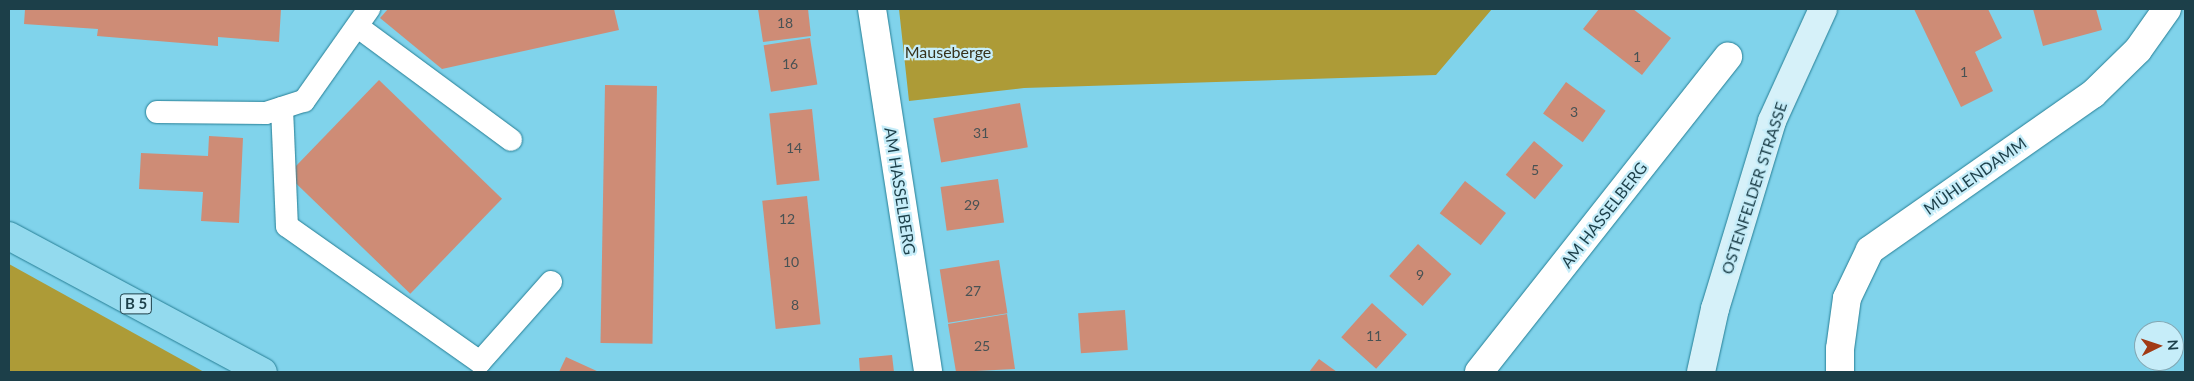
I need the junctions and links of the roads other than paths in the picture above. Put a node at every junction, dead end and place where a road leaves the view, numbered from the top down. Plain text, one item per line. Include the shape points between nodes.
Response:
1 (872, 9) edge
2 (1824, 9) edge
3 (2167, 9) edge
4 (363, 18) edge
5 (1728, 57) dead end
6 (282, 108) junction
7 (157, 112) dead end
8 (511, 140) dead end
9 (9, 236) edge
10 (552, 282) dead end
11 (263, 372) edge
12 (928, 372) edge
13 (1479, 372) edge
14 (1701, 372) edge
15 (1840, 372) edge

1 - 12 street, AM HASSELBERG
2 - 14 main road, OSTENFELDER STRASSE via 1772,121 1715,309
3 - 15 street, MÜHLENDAMM via 2138,50 2093,94 1870,250 1847,298
4 - 6 lane via 304,101
4 - 8 lane
5 - 13 street, AM HASSELBERG
6 - 7 lane via 266,113
6 - 10 lane via 286,226 480,362
9 - 11 highway, B 5

